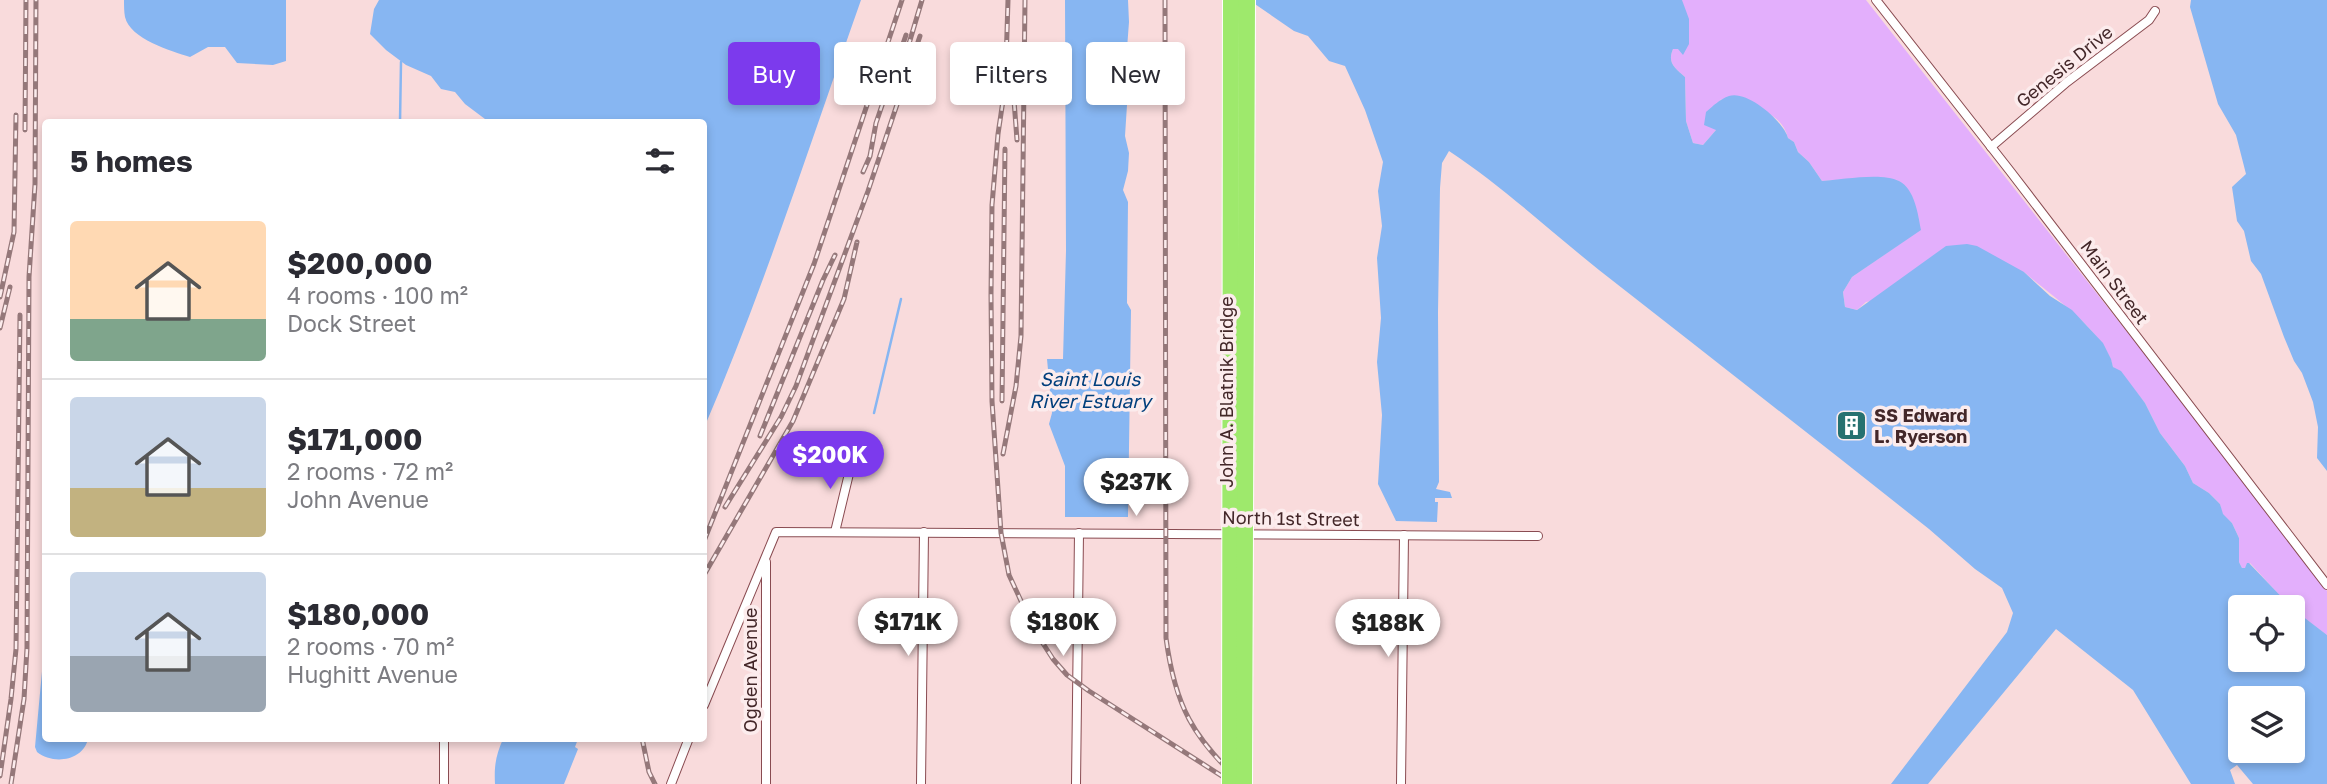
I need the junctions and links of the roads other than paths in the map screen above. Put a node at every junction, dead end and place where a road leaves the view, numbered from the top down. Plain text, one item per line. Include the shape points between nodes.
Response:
1 (1231, 0) edge
2 (1247, 0) edge
3 (1876, 0) edge
4 (2155, 11) dead end
5 (1991, 146) junction
6 (853, 457) dead end
7 (835, 532) junction
8 (925, 532) junction
9 (1079, 533) junction
10 (1404, 535) junction
11 (1538, 536) dead end
12 (766, 555) junction
13 (2327, 585) edge
14 (707, 698) edge
15 (444, 742) edge
16 (688, 742) edge
17 (444, 784) edge
18 (670, 784) edge
19 (766, 784) edge
20 (921, 784) edge
21 (1076, 784) edge
22 (1230, 784) edge
23 (1244, 784) edge
24 (1401, 784) edge

1 - 22 highway, John A. Blatnik Bridge, bridge
2 - 23 highway, John A. Blatnik Bridge, bridge
3 - 5 street, Main Street
4 - 5 street, Genesis Drive
5 - 13 street, Main Street
6 - 7 street
7 - 8 street, North 1st Street
7 - 12 street, North 1st Street via 776,531
8 - 9 street, North 1st Street
8 - 20 street
9 - 10 street, North 1st Street
9 - 21 street
10 - 11 street, North 1st Street
10 - 24 street
12 - 14 street
12 - 19 street, Ogden Avenue
15 - 17 street
16 - 18 street

